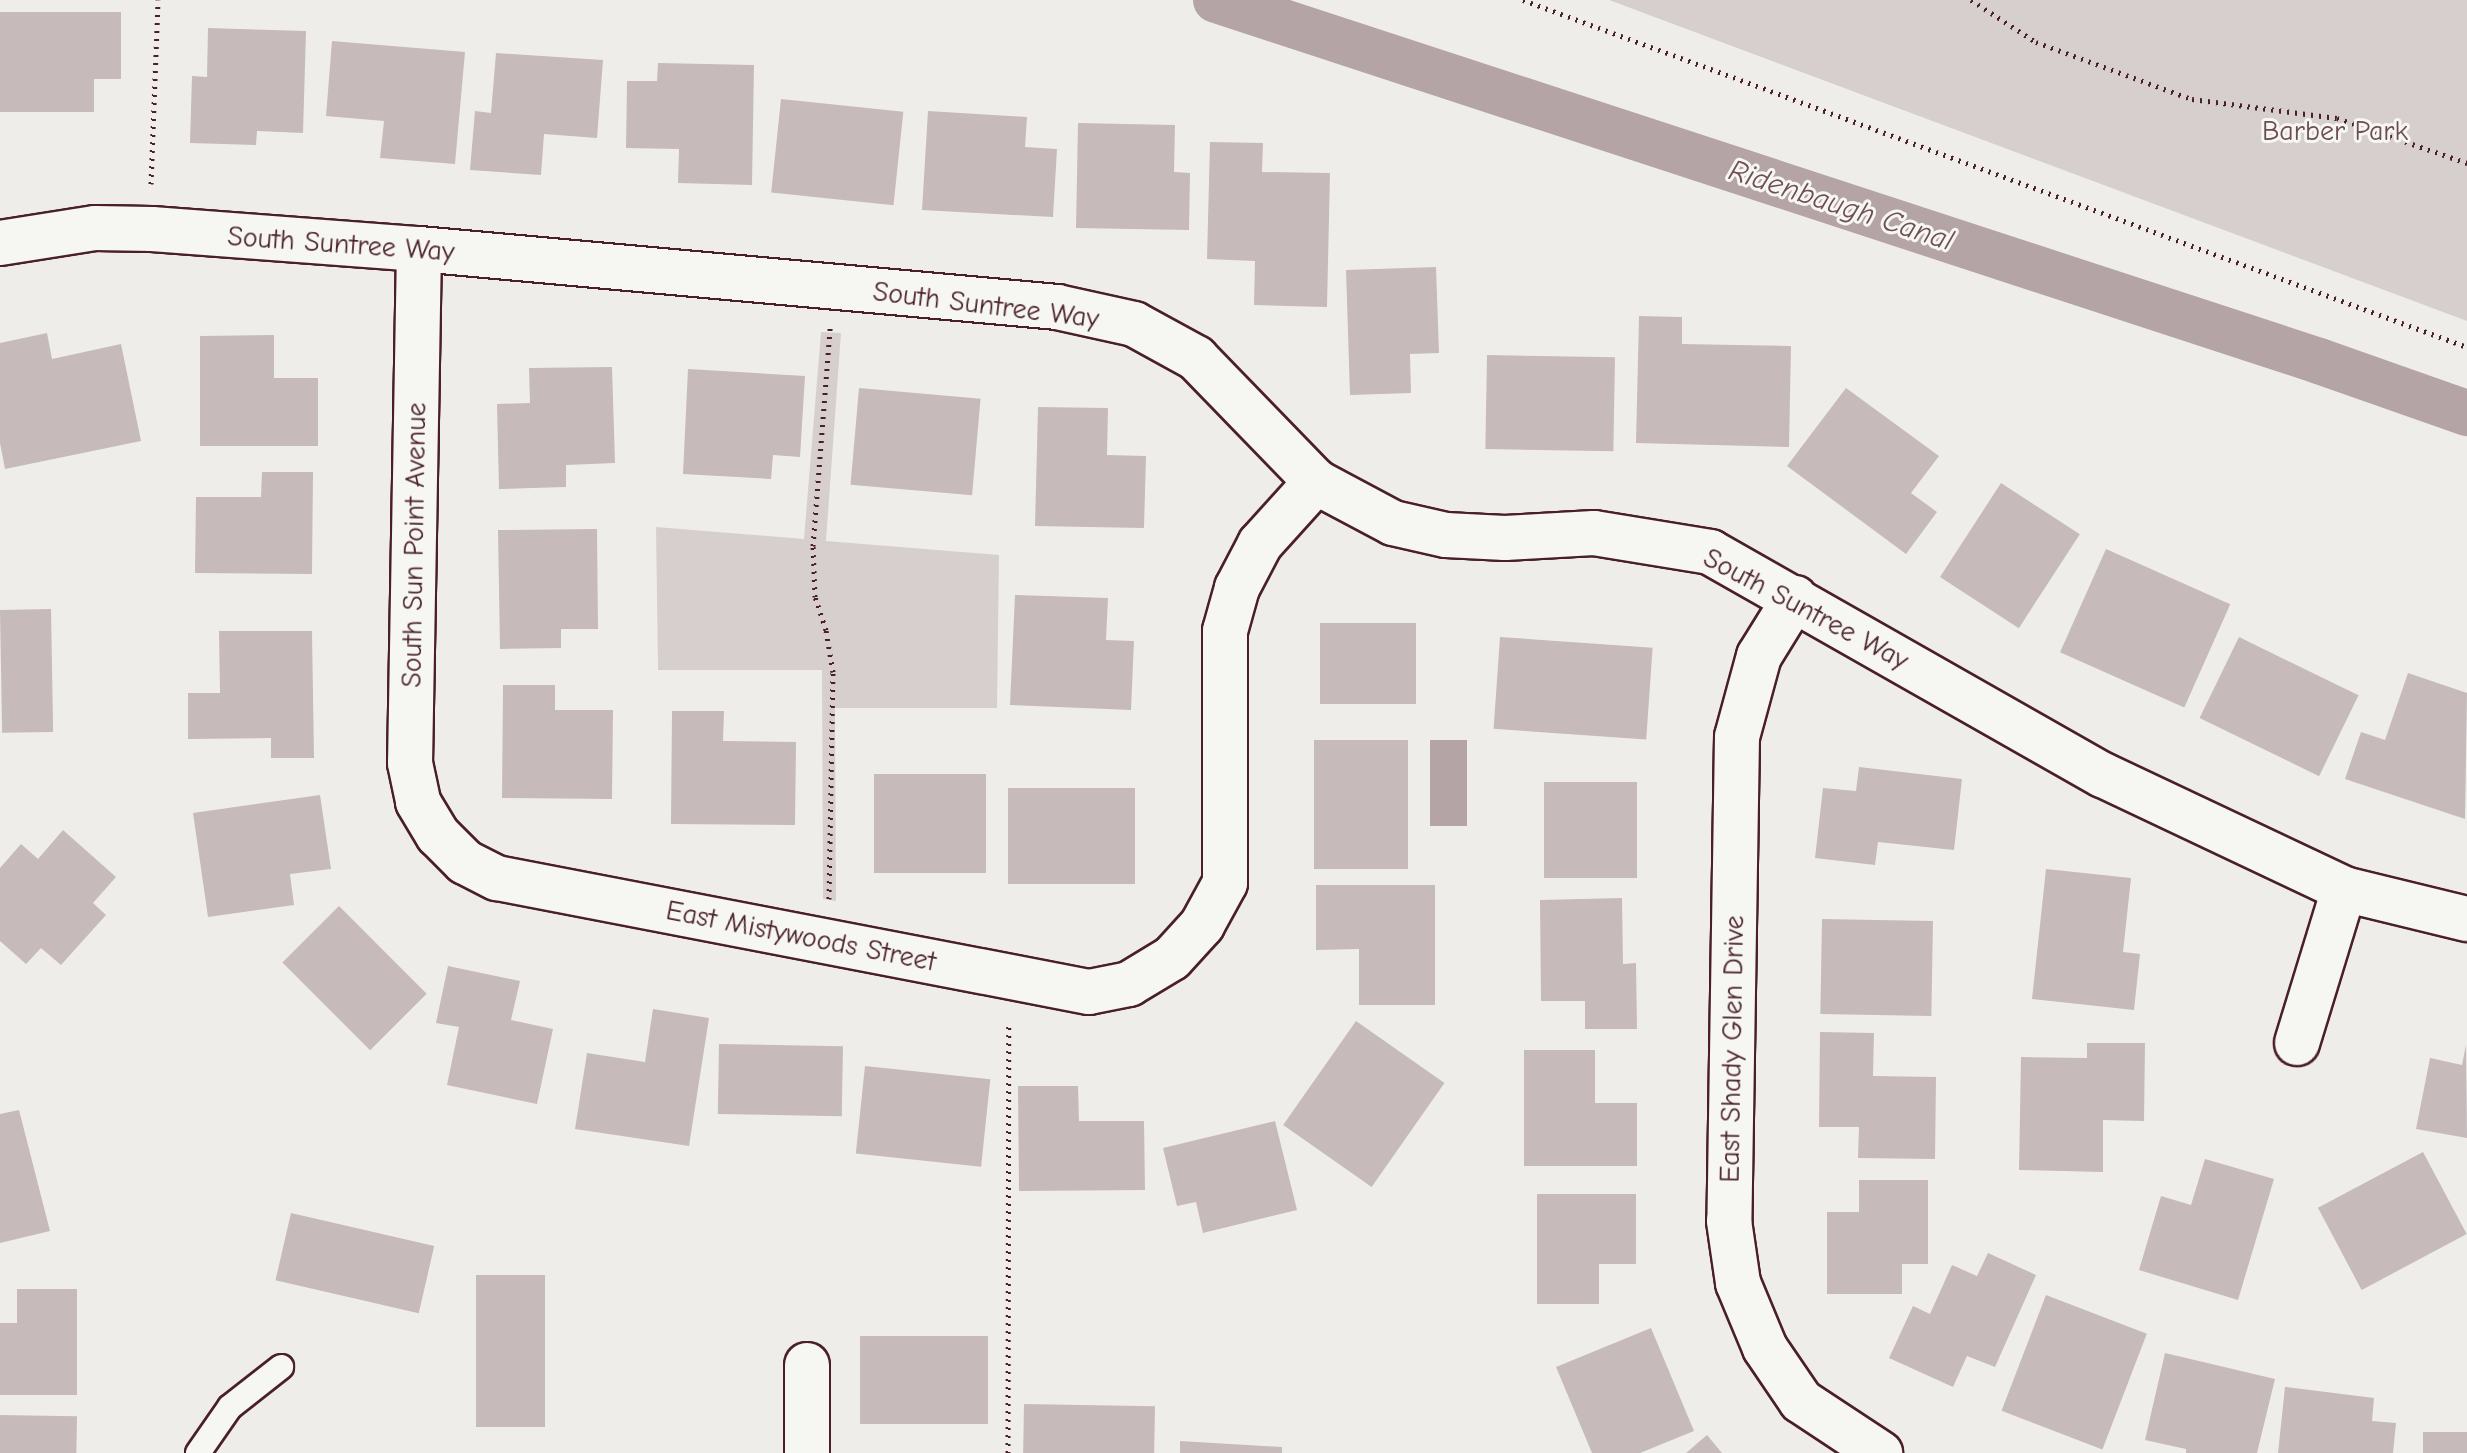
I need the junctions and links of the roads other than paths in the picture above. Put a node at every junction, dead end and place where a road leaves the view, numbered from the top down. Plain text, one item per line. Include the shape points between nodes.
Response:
1 (0, 243) edge
2 (419, 249) junction
3 (1316, 482) junction
4 (1795, 598) junction
5 (438, 835) joint
6 (2344, 889) junction
7 (2467, 919) edge
8 (2297, 1043) dead end
9 (807, 1365) dead end
10 (281, 1367) dead end
11 (198, 1453) edge
12 (807, 1453) edge
13 (1880, 1453) edge

1 - 2 street, South Suntree Way via 95,228
2 - 3 street, South Suntree Way via 1057,307 1134,324 1196,358
2 - 5 street, South Sun Point Avenue via 410,763 418,802
3 - 4 street, South Suntree Way via 1393,523 1446,535 1594,533 1710,552
3 - 5 street, East Mistywoods Street via 1260,544 1237,588 1225,631 1225,883 1202,925 1172,958 1129,984 1089,992 497,878 465,862
4 - 6 street, South Suntree Way via 2103,775
4 - 13 street, East Shady Glen Drive via 1759,656 1737,737 1729,1221 1738,1283 1765,1348 1801,1401
6 - 7 street, South Suntree Way
6 - 8 street
9 - 12 street
10 - 11 lane via 230,1407

